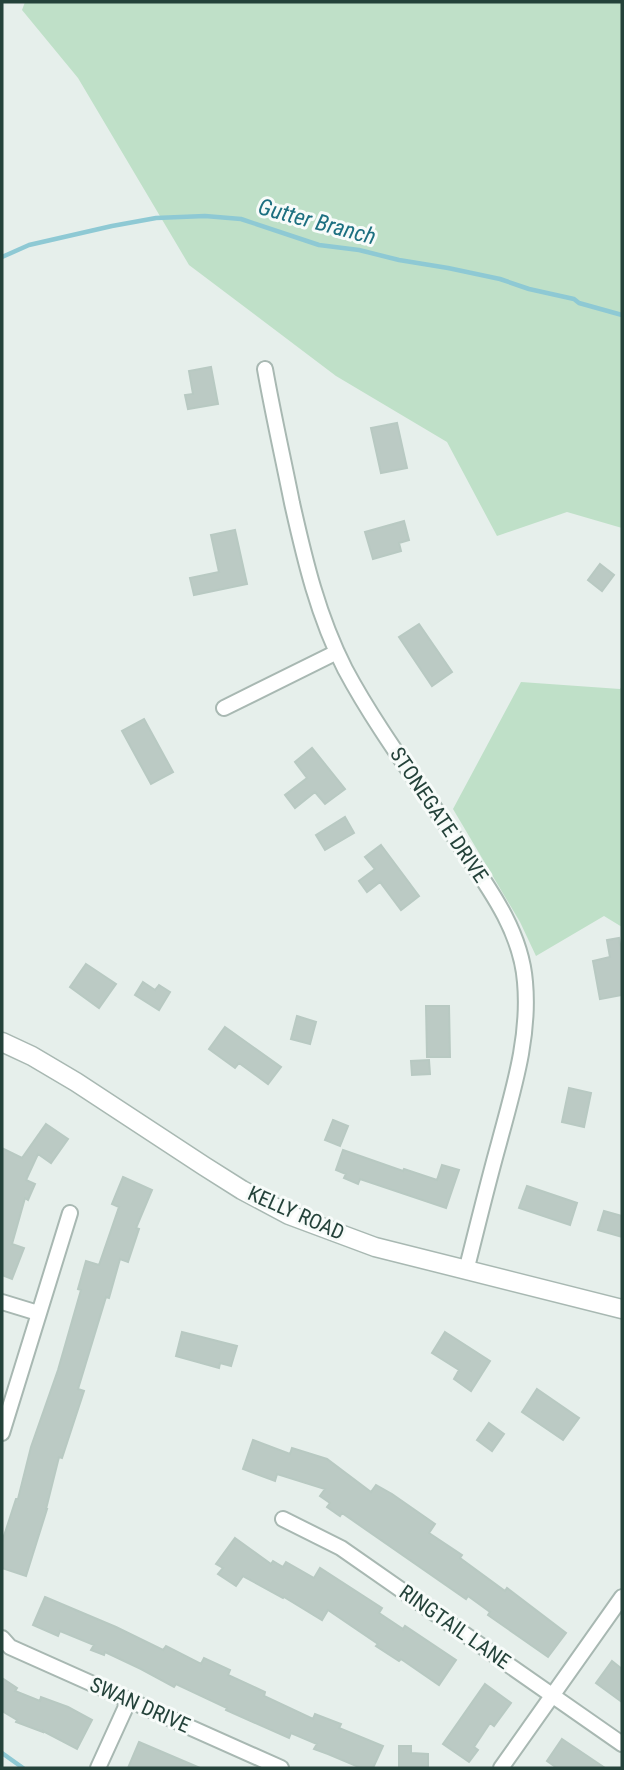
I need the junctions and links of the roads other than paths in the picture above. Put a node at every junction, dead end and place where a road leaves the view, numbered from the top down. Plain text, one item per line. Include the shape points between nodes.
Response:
1 (265, 369) dead end
2 (337, 652) junction
3 (224, 708) dead end
4 (2, 1042) edge
5 (70, 1213) dead end
6 (466, 1271) junction
7 (2, 1302) edge
8 (622, 1309) edge
9 (38, 1313) junction
10 (2, 1433) edge
11 (284, 1519) dead end
12 (622, 1597) edge
13 (2, 1638) edge
14 (553, 1696) junction
15 (129, 1700) junction
16 (622, 1744) edge
17 (98, 1768) edge
18 (281, 1768) edge
19 (501, 1768) edge

1 - 2 street, STONEGATE DRIVE via 306,564
2 - 3 street
2 - 6 street, STONEGATE DRIVE via 364,702 505,916 523,964 523,1044
4 - 6 street, KELLY ROAD via 76,1082 289,1215 375,1247
5 - 9 street
6 - 8 street, KELLY ROAD
7 - 9 street
9 - 10 street
11 - 14 street, RINGTAIL LANE via 341,1548
12 - 14 street
13 - 15 street, SWAN DRIVE via 10,1647
14 - 16 street, RINGTAIL LANE
14 - 19 street
15 - 17 street
15 - 18 street, SWAN DRIVE

